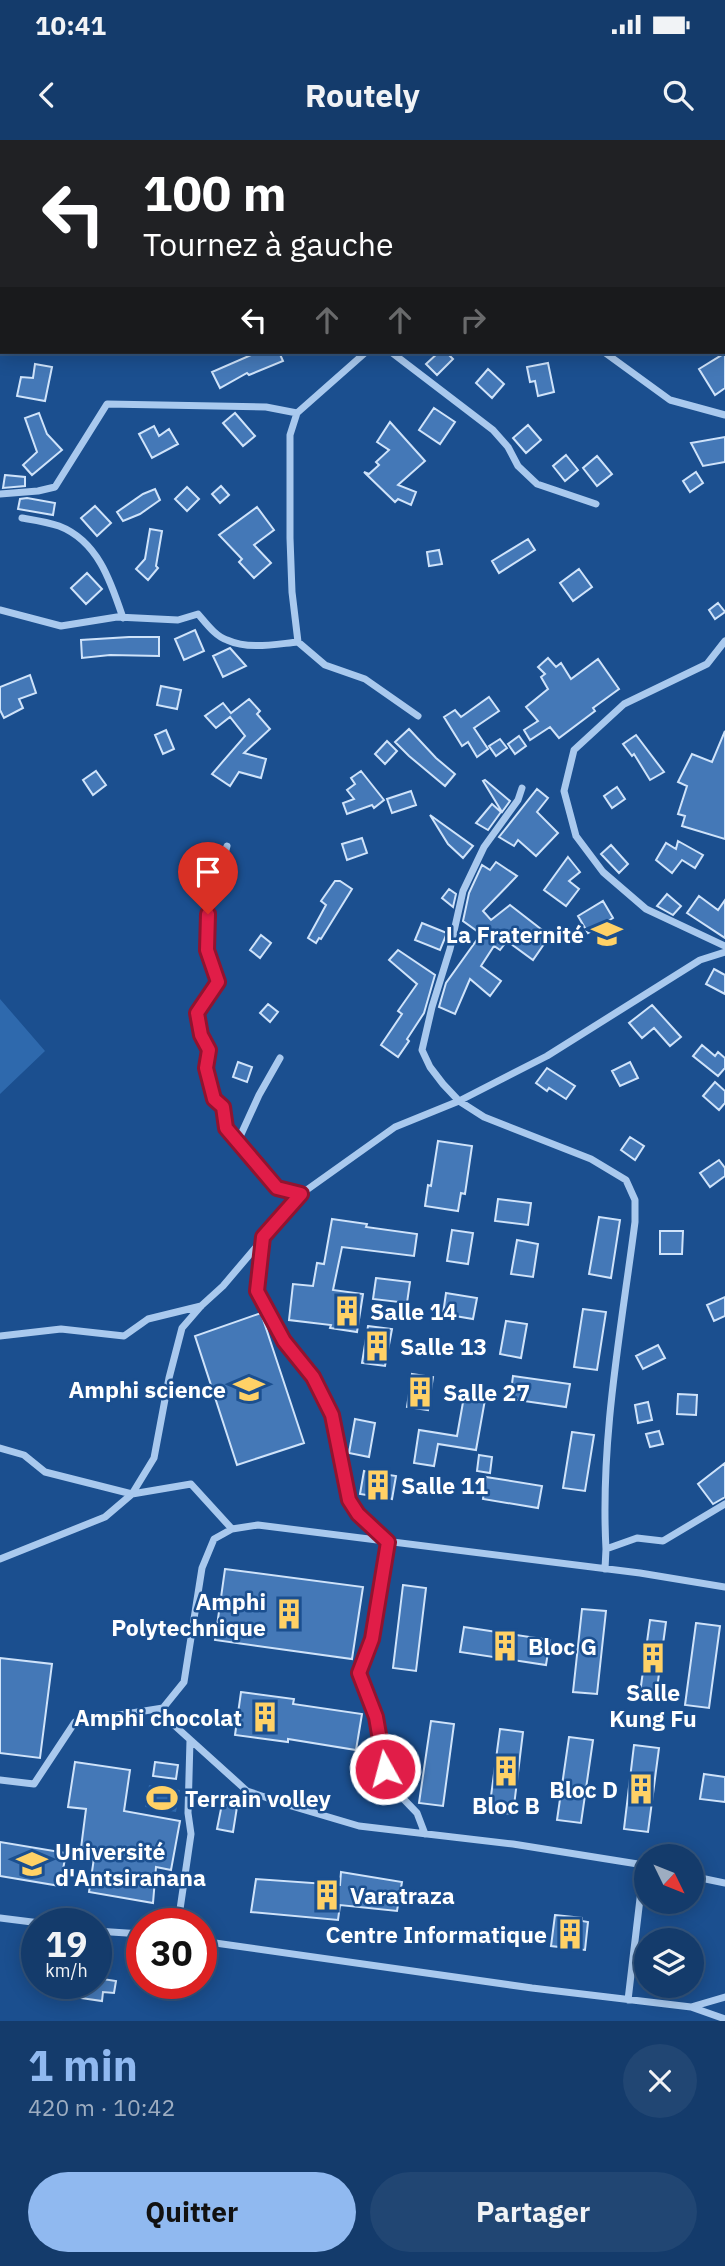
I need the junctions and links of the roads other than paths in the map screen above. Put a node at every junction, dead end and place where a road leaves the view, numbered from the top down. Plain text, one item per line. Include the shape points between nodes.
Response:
1 (364, 354) edge
2 (394, 354) edge
3 (607, 354) edge
4 (297, 413) junction
5 (725, 415) edge
6 (0, 494) edge
7 (596, 504) dead end
8 (22, 518) dead end
9 (0, 610) edge
10 (123, 618) junction
11 (725, 641) edge
12 (299, 642) junction
13 (418, 716) dead end
14 (522, 788) dead end
15 (227, 846) dead end
16 (725, 946) edge
17 (725, 952) edge
18 (280, 1058) dead end
19 (459, 1101) junction
20 (238, 1140) junction
21 (301, 1194) junction
22 (263, 1237) junction
23 (201, 1306) junction
24 (0, 1336) edge
25 (0, 1448) edge
26 (132, 1494) junction
27 (725, 1504) edge
28 (232, 1529) junction
29 (388, 1542) junction
30 (606, 1549) junction
31 (0, 1559) edge
32 (606, 1569) junction
33 (725, 1587) edge
34 (163, 1708) junction
35 (190, 1740) junction
36 (0, 1780) edge
37 (425, 1834) junction
38 (634, 1863) edge
39 (704, 1879) edge
40 (725, 1883) edge
41 (180, 1908) edge
42 (639, 1914) edge
43 (0, 1918) edge
44 (21, 1921) edge
45 (217, 1943) edge
46 (725, 1997) edge
47 (628, 2000) junction
48 (691, 2007) junction
49 (725, 2020) edge

1 - 4 street
2 - 7 street via 493,430 537,484
3 - 5 street via 670,400
4 - 6 street via 267,407 107,404 55,486
4 - 12 street via 290,435 289,474 292,592
8 - 10 street via 61,527 89,545 110,578
9 - 10 street via 61,626
10 - 12 street via 178,620 198,614 227,641 261,646
11 - 16 street via 707,664 624,704 574,750 564,791 576,835 603,872 646,909
12 - 13 street via 325,665 365,679
14 - 19 street via 463,891 422,1050 430,1068
15 - 20 street via 208,914 207,950 218,982 197,1013 209,1050 206,1068 214,1099 223,1107 226,1128
17 - 19 street via 700,960 547,1056
18 - 20 street
19 - 21 street via 394,1127
19 - 30 street via 484,1117 612,1170 626,1180 635,1200 603,1498
20 - 21 street via 277,1188
21 - 22 street
22 - 23 street
22 - 29 street via 257,1291 332,1415 349,1500
23 - 24 street via 148,1319 124,1336 61,1329
23 - 26 street via 182,1328 154,1458
25 - 26 street via 24,1455 44,1472
26 - 28 street via 191,1484
26 - 31 street via 105,1517
27 - 30 street via 663,1541 637,1538
28 - 29 street via 258,1525
28 - 34 street via 215,1539 202,1568 184,1682
29 - 32 street
29 - 37 street via 372,1639 359,1673 376,1717 385,1769 393,1788 417,1813
30 - 32 street
32 - 33 street
34 - 35 street via 164,1716
34 - 36 street via 75,1723 34,1784
35 - 37 street via 247,1791 359,1826
35 - 41 street via 191,1834
37 - 38 street
39 - 40 street
42 - 47 street
43 - 44 street
45 - 47 street
46 - 48 street
47 - 48 street
48 - 49 street

